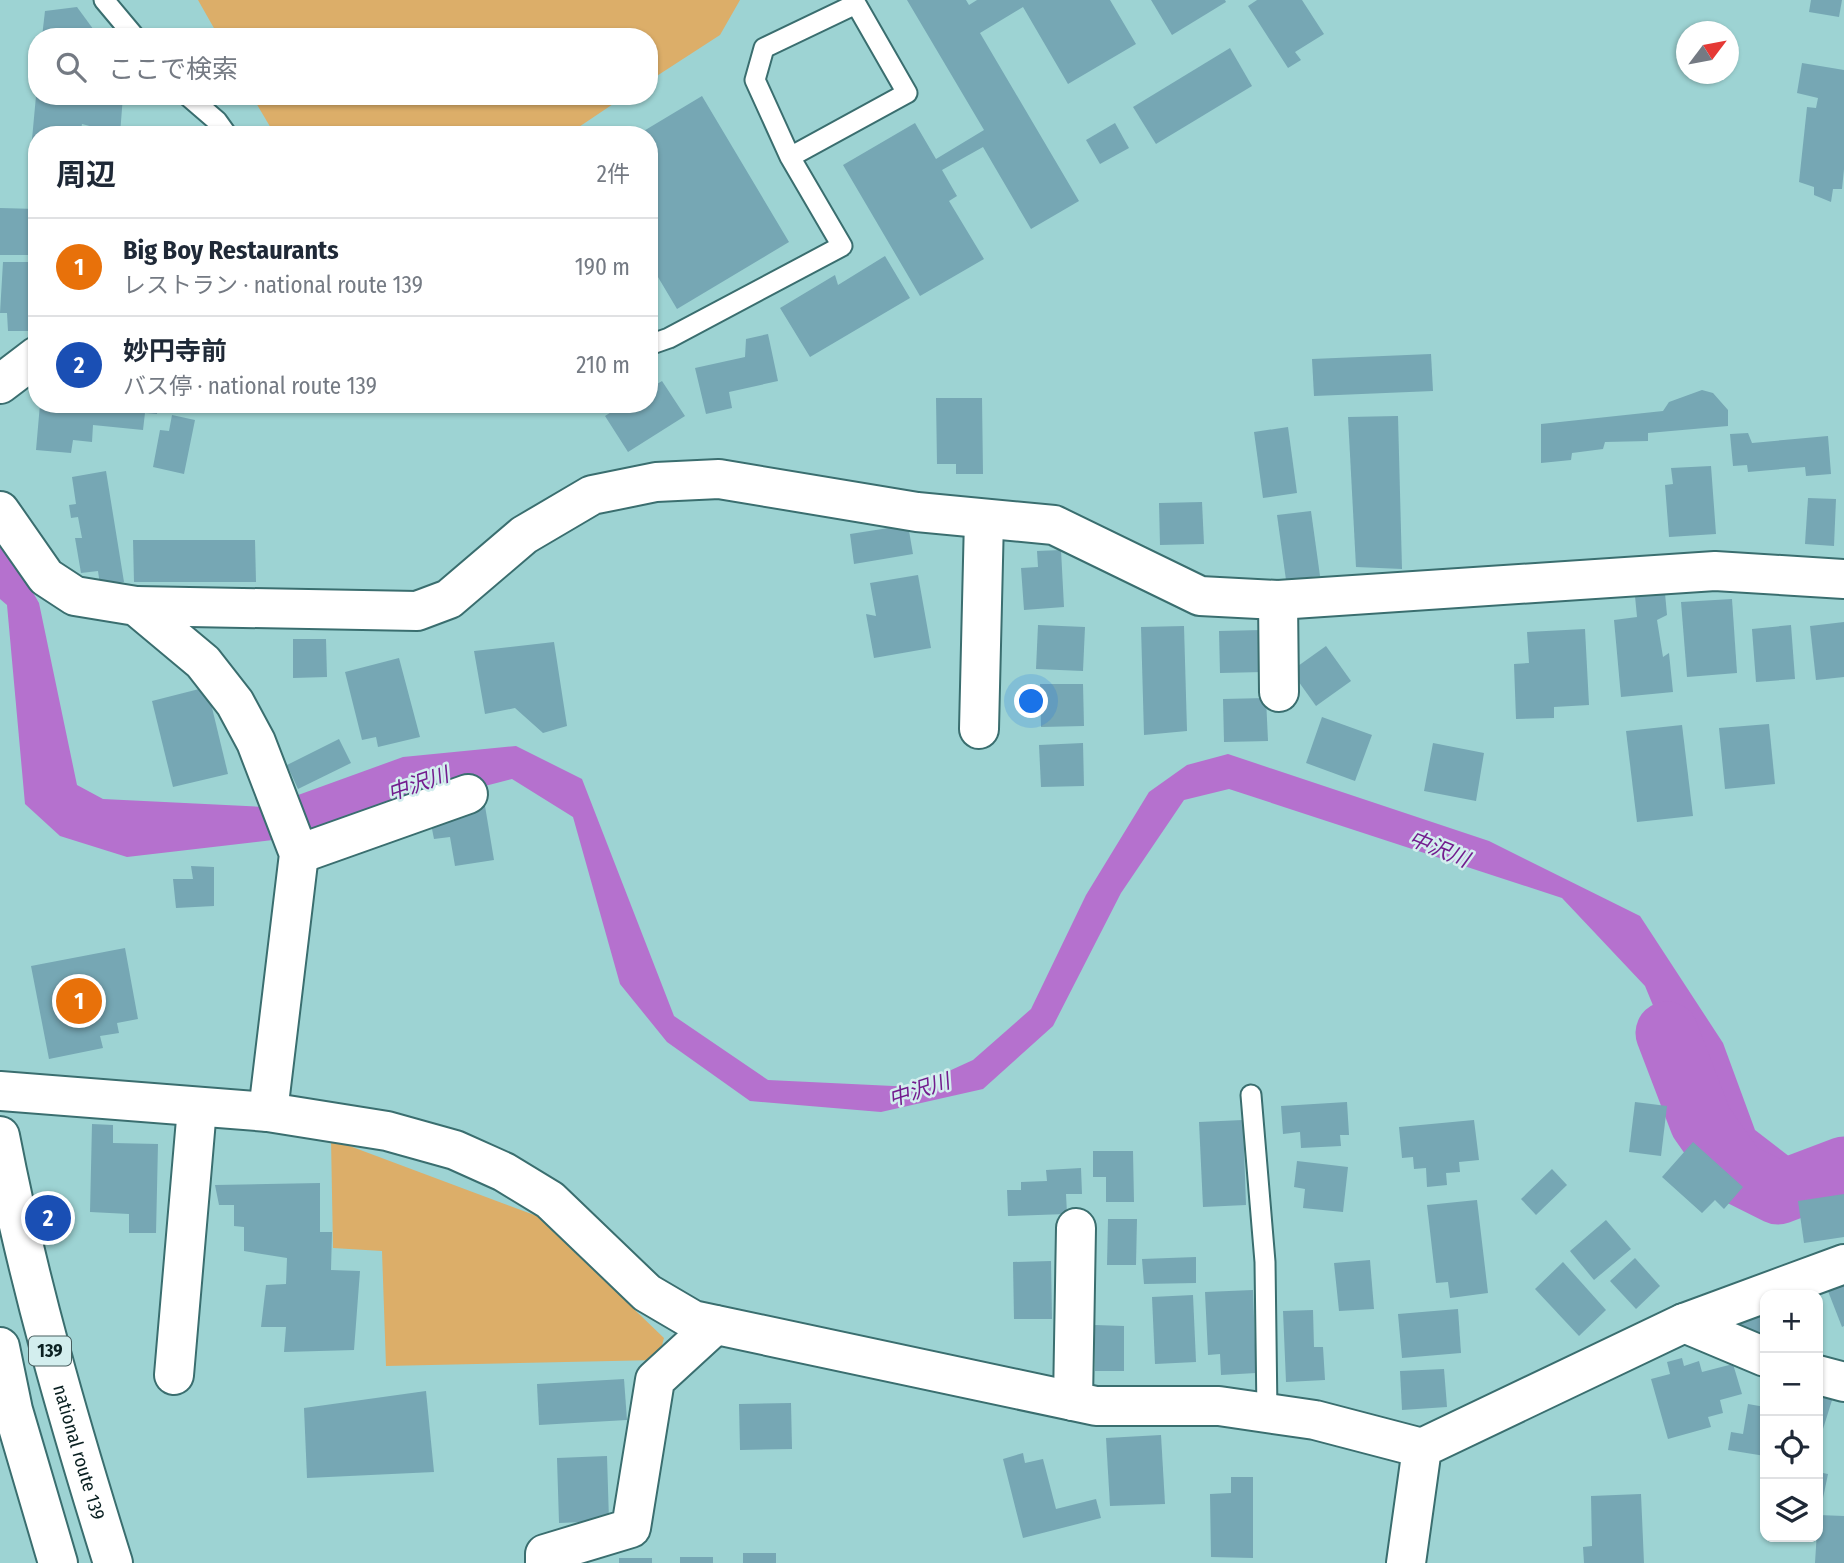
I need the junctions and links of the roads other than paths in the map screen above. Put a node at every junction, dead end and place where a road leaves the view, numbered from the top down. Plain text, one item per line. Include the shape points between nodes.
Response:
1 (104, 0) edge
2 (127, 28) edge
3 (198, 105) edge
4 (221, 126) edge
5 (790, 158) junction
6 (658, 342) edge
7 (28, 363) edge
8 (0, 384) edge
9 (0, 512) edge
10 (985, 519) junction
11 (1844, 579) edge
12 (1278, 600) junction
13 (136, 606) junction
14 (1279, 692) dead end
15 (979, 729) dead end
16 (468, 794) dead end
17 (299, 854) junction
18 (0, 1091) edge
19 (1251, 1095) dead end
20 (197, 1108) junction
21 (268, 1112) junction
22 (0, 1136) edge
23 (1076, 1228) dead end
24 (1844, 1264) edge
25 (1684, 1323) junction
26 (715, 1325) junction
27 (0, 1347) edge
28 (1760, 1355) edge
29 (174, 1375) dead end
30 (1823, 1376) edge
31 (1844, 1382) edge
32 (1073, 1401) junction
33 (1267, 1413) junction
34 (1422, 1448) junction
35 (58, 1563) edge
36 (113, 1563) edge
37 (545, 1563) edge
38 (1406, 1563) edge

1 - 2 lane
3 - 4 lane
5 - 5 lane via 755,80 764,48 856,4 907,93
5 - 6 lane via 842,246
7 - 8 main road
9 - 13 main road via 46,578 75,596
10 - 12 main road via 1055,525 1199,596
10 - 13 main road via 719,479 656,482 592,495 524,535 449,599 417,611
10 - 15 main road
11 - 12 main road via 1715,571
12 - 14 main road
13 - 17 main road via 203,662 235,703 256,742
16 - 17 main road
17 - 21 main road
18 - 20 main road
19 - 33 lane via 1265,1262
20 - 21 main road
20 - 29 main road
21 - 26 main road via 387,1132 455,1150 504,1172 550,1200 647,1293 693,1320
22 - 36 main road, national route 139 / 139 via 59,1387
23 - 32 main road
24 - 25 main road
25 - 28 main road
25 - 34 main road
26 - 32 main road
26 - 37 main road via 655,1380 631,1528 545,1554
27 - 35 main road, 139 via 13,1410
30 - 31 main road
32 - 33 main road via 1096,1406 1219,1406
33 - 34 main road via 1315,1420
34 - 38 main road

